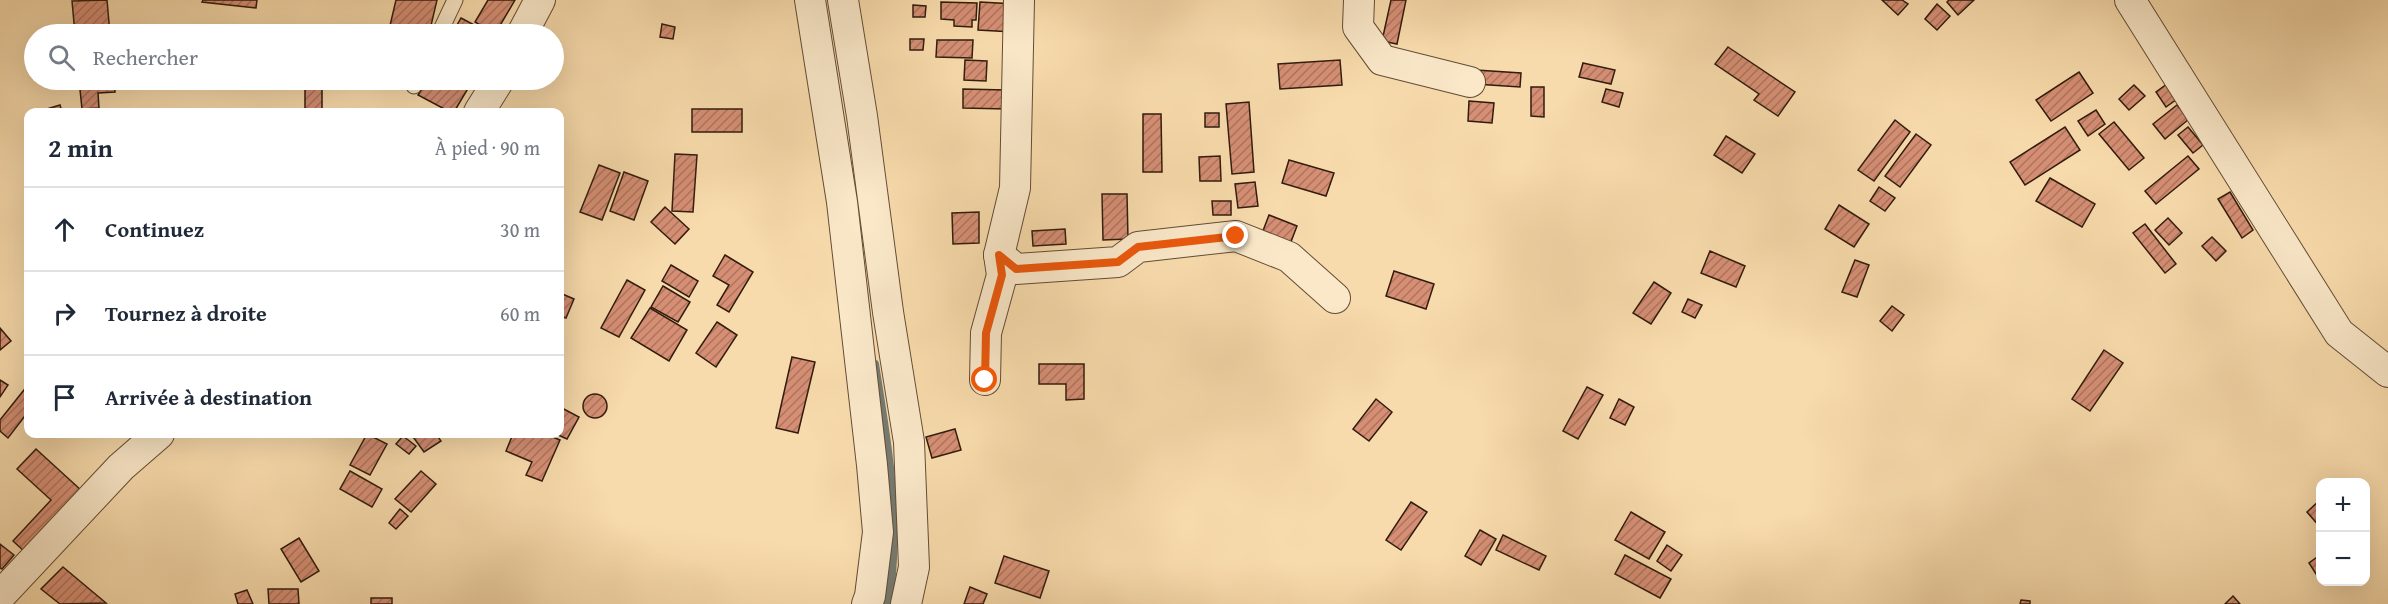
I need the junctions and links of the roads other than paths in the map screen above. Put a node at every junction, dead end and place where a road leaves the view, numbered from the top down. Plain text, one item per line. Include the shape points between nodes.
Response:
1 (455, 0) edge
2 (540, 0) edge
3 (810, 0) edge
4 (843, 0) edge
5 (1018, 0) edge
6 (1359, 0) edge
7 (2130, 0) edge
8 (444, 24) edge
9 (527, 24) edge
10 (1470, 82) dead end
11 (493, 90) edge
12 (482, 108) edge
13 (999, 255) junction
14 (1335, 298) dead end
15 (2388, 372) edge
16 (985, 380) dead end
17 (154, 438) edge
18 (0, 596) edge
19 (867, 604) edge
20 (906, 604) edge

1 - 8 lane
2 - 9 street
3 - 19 street via 842,202 872,465 878,532
4 - 20 street via 909,442 914,567
5 - 13 street via 1015,188
6 - 10 street via 1358,27 1382,60
7 - 15 street via 2338,333
11 - 12 street
13 - 14 street via 1016,269 1118,262 1138,247 1236,236 1289,257
13 - 16 street via 1002,275 986,333
17 - 18 street via 121,467

